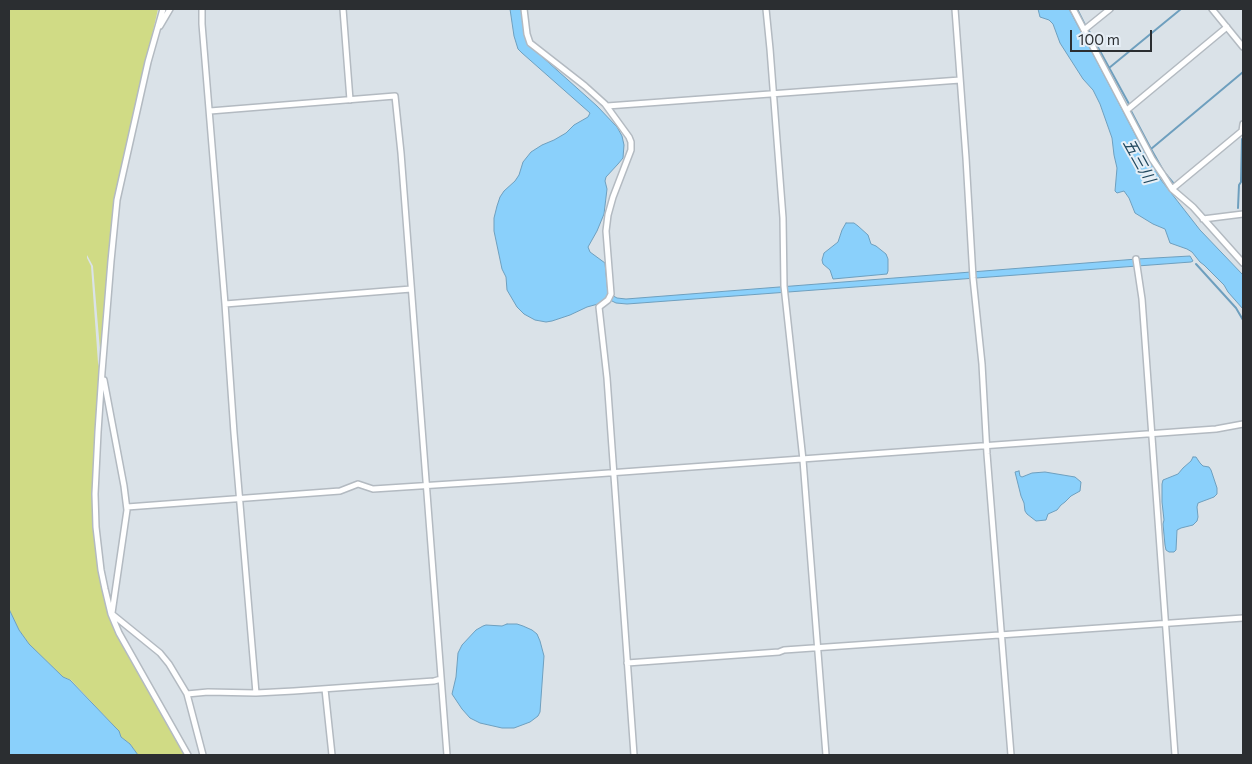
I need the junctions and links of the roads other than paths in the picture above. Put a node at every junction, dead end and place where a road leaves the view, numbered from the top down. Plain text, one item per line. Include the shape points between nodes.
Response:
1 (163, 9) edge
2 (170, 9) edge
3 (202, 9) edge
4 (344, 9) edge
5 (524, 9) edge
6 (766, 9) edge
7 (955, 9) edge
8 (1073, 9) edge
9 (1110, 9) edge
10 (1212, 9) edge
11 (1227, 27) junction
12 (1084, 30) junction
13 (156, 34) junction
14 (1243, 47) edge
15 (960, 80) junction
16 (774, 94) junction
17 (350, 100) junction
18 (607, 106) junction
19 (1127, 110) junction
20 (210, 111) junction
21 (1243, 124) edge
22 (1172, 189) junction
23 (1243, 214) edge
24 (1203, 219) junction
25 (1137, 261) dead end
26 (1243, 263) edge
27 (411, 289) junction
28 (225, 304) junction
29 (102, 372) junction
30 (1243, 424) edge
31 (1151, 434) junction
32 (987, 446) junction
33 (803, 460) junction
34 (613, 473) junction
35 (427, 486) junction
36 (240, 498) junction
37 (127, 507) junction
38 (111, 614) junction
39 (1243, 618) edge
40 (1166, 624) junction
41 (1002, 635) junction
42 (818, 649) junction
43 (627, 663) junction
44 (441, 679) junction
45 (325, 689) junction
46 (256, 693) junction
47 (187, 694) junction
48 (188, 755) edge
49 (203, 755) edge
50 (332, 755) edge
51 (447, 755) edge
52 (634, 755) edge
53 (826, 755) edge
54 (1011, 755) edge
55 (1175, 755) edge

1 - 13 street
2 - 13 street
3 - 20 street
4 - 17 street
5 - 18 street via 530,43
6 - 16 street
7 - 15 street
8 - 12 street
9 - 12 street
10 - 11 street
11 - 14 street
11 - 19 street
12 - 19 street
13 - 29 street via 117,200
15 - 16 street
15 - 32 street via 972,278
16 - 18 street
16 - 33 street via 783,218 784,286
17 - 20 street
17 - 27 street via 394,96
18 - 34 street via 631,142 608,215 606,231 611,294 599,307
19 - 22 street via 1152,159
20 - 28 street
21 - 22 street via 1242,131
22 - 24 street
23 - 24 street
24 - 26 street
25 - 31 street
27 - 28 street
27 - 35 street
28 - 36 street
29 - 37 street
29 - 38 street via 96,527
30 - 31 street
31 - 32 street
31 - 40 street
32 - 33 street
32 - 41 street
33 - 34 street
33 - 42 street
34 - 35 street
34 - 43 street
35 - 36 street via 374,489 358,484 340,491
35 - 44 street
36 - 37 street
36 - 46 street
37 - 38 street
38 - 47 street via 160,653
38 - 48 street
39 - 40 street
40 - 41 street
40 - 55 street
41 - 42 street
41 - 54 street
42 - 43 street
42 - 53 street
43 - 52 street
44 - 45 street
44 - 51 street
45 - 46 street
45 - 50 street
46 - 47 street
47 - 49 street

